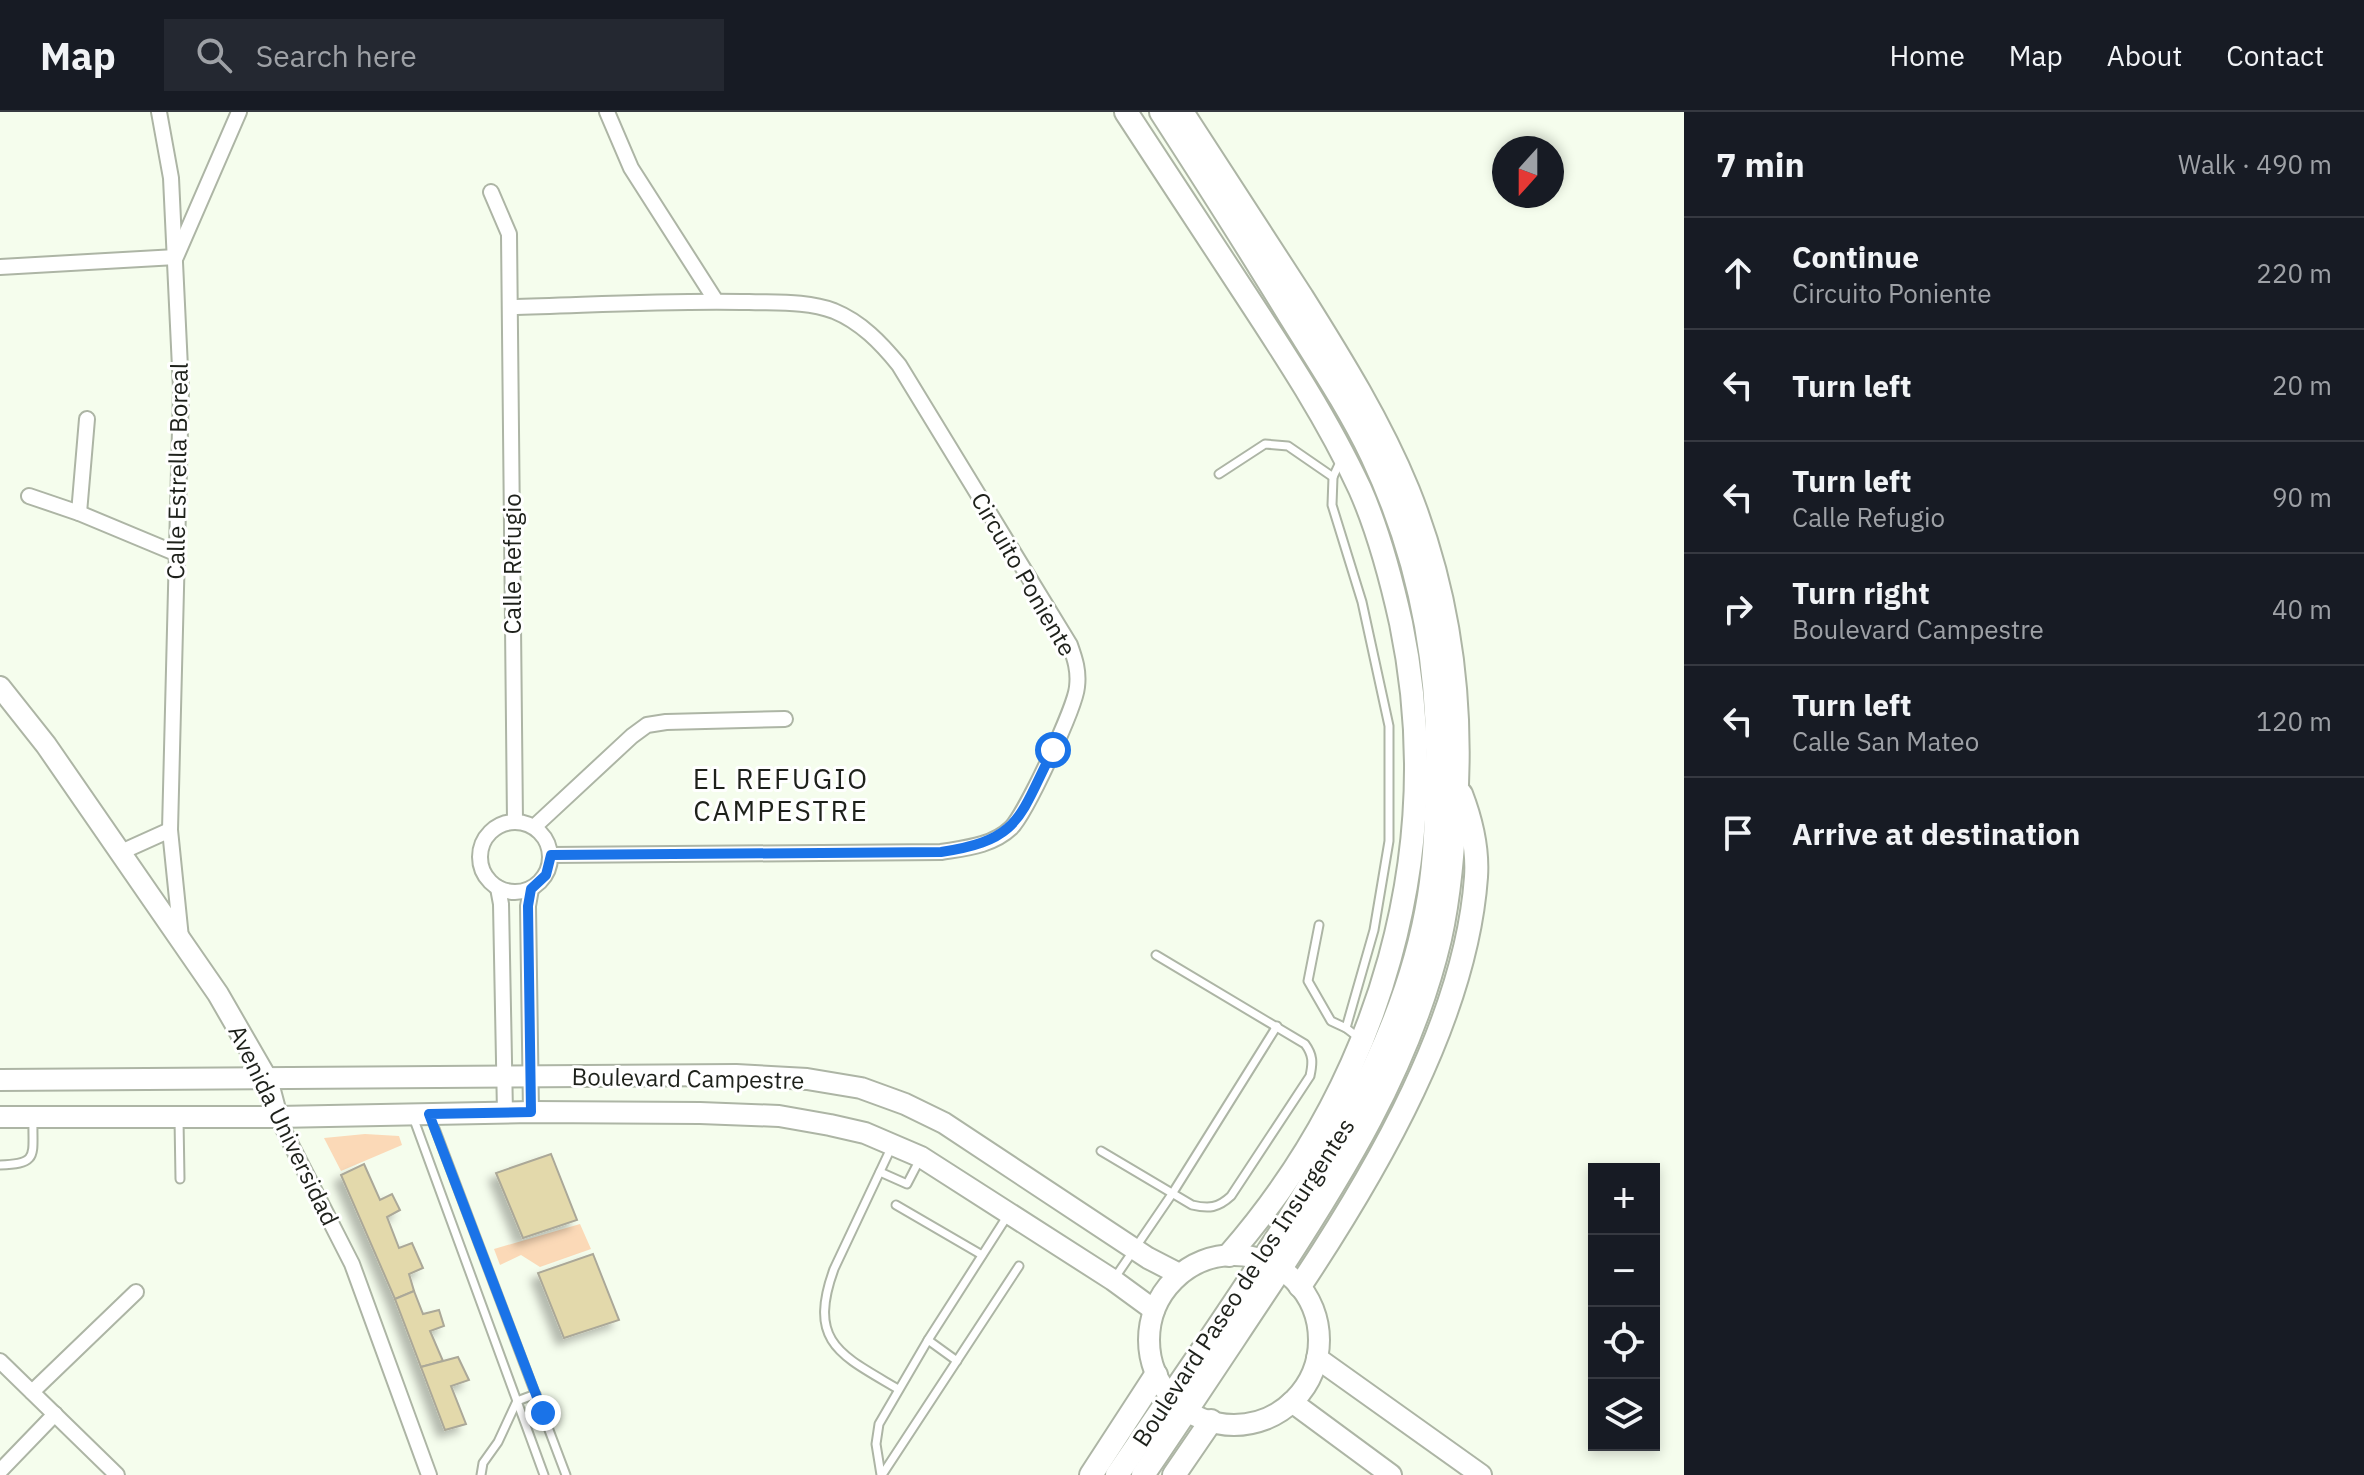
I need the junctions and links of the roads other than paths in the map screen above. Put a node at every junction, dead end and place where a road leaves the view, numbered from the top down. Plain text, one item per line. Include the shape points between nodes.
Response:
1 (159, 112) edge
2 (239, 112) edge
3 (607, 112) edge
4 (1126, 112) edge
5 (1161, 112) edge
6 (1182, 112) edge
7 (491, 192) dead end
8 (176, 257) junction
9 (0, 267) edge
10 (716, 301) junction
11 (510, 307) junction
12 (87, 419) dead end
13 (1343, 454) junction
14 (1219, 474) dead end
15 (1333, 477) junction
16 (29, 496) dead end
17 (79, 513) junction
18 (175, 553) junction
19 (0, 687) edge
20 (785, 719) dead end
21 (1458, 784) junction
22 (515, 822) junction
23 (534, 827) junction
24 (170, 830) junction
25 (119, 853) junction
26 (551, 855) junction
27 (1443, 855) junction
28 (1410, 861) junction
29 (1476, 875) junction
30 (498, 888) junction
31 (531, 889) junction
32 (1319, 925) dead end
33 (181, 940) junction
34 (1156, 955) dead end
35 (1277, 1026) junction
36 (1353, 1034) junction
37 (504, 1076) junction
38 (531, 1076) junction
39 (267, 1079) junction
40 (0, 1080) edge
41 (531, 1112) junction
42 (505, 1113) junction
43 (420, 1114) junction
44 (0, 1117) edge
45 (34, 1117) junction
46 (179, 1117) junction
47 (277, 1117) junction
48 (893, 1143) junction
49 (1101, 1151) dead end
50 (921, 1157) junction
51 (0, 1165) edge
52 (880, 1172) junction
53 (180, 1179) dead end
54 (1172, 1194) junction
55 (896, 1205) dead end
56 (1008, 1215) junction
57 (1135, 1248) junction
58 (982, 1255) junction
59 (1229, 1255) junction
60 (1272, 1264) junction
61 (488, 1266) junction
62 (1019, 1266) dead end
63 (471, 1272) junction
64 (1179, 1274) junction
65 (1113, 1280) junction
66 (1300, 1286) junction
67 (136, 1292) dead end
68 (1154, 1310) junction
69 (928, 1340) junction
70 (1317, 1358) junction
71 (0, 1361) edge
72 (957, 1361) junction
73 (1156, 1375) junction
74 (898, 1389) junction
75 (32, 1392) junction
76 (536, 1394) junction
77 (517, 1401) junction
78 (1292, 1402) junction
79 (1178, 1403) junction
80 (55, 1414) junction
81 (1211, 1421) junction
82 (0, 1471) edge
83 (117, 1475) edge
84 (429, 1475) edge
85 (481, 1475) edge
86 (544, 1475) edge
87 (566, 1475) edge
88 (881, 1475) edge
89 (1091, 1475) edge
90 (1117, 1475) edge
91 (1143, 1475) edge
92 (1174, 1475) edge
93 (1391, 1475) edge
94 (1481, 1475) edge

1 - 8 street, Calle Estrella Boreal via 171,178
2 - 8 street
3 - 10 street via 631,168
4 - 13 main road via 1294,369
5 - 27 main road, Boulevard Paseo de los Insurgentes via 1348,411 1395,511 1417,581 1434,674
6 - 21 main road, Boulevard Paseo de los Insurgentes via 1339,355 1407,489 1432,562 1448,635 1459,710
7 - 11 street, Calle Refugio via 509,234
8 - 9 street
8 - 18 street, Calle Estrella Boreal via 181,389
10 - 11 street, Circuito Poniente
10 - 26 street, Circuito Poniente via 806,304 853,320 881,343 1070,645 1078,666 1077,691 1011,828 974,847 941,852
11 - 22 street, Calle Refugio
12 - 17 street
13 - 15 lane
13 - 28 main road via 1376,532 1406,647 1417,773
14 - 15 lane via 1265,444 1288,446
15 - 36 lane via 1332,505 1362,602 1389,726 1389,841
16 - 17 street
17 - 18 street
18 - 24 street, Calle Estrella Boreal
19 - 25 street, Avenida Universidad
20 - 23 street via 647,725
21 - 27 main road, Boulevard Paseo de los Insurgentes
21 - 29 main road via 1475,843
22 - 23 street
22 - 30 street via 491,832 479,855 481,868
23 - 26 street
24 - 25 street
24 - 33 street, Calle Estrella Boreal
25 - 33 street, Avenida Universidad
26 - 31 street via 546,875
27 - 28 main road
27 - 29 main road via 1469,863
27 - 60 main road, Boulevard Paseo de los Insurgentes via 1408,980 1373,1072
28 - 36 main road via 1381,991
29 - 66 main road via 1462,959 1429,1053 1382,1152
30 - 31 street via 514,893
30 - 37 street
31 - 38 street
32 - 36 lane via 1308,981 1331,1021
33 - 39 street, Avenida Universidad
34 - 35 lane
35 - 54 lane
35 - 54 lane via 1311,1053 1310,1076 1222,1205 1208,1209
36 - 59 main road via 1351,1067 1293,1173
37 - 38 street, Boulevard Campestre
37 - 39 street, Boulevard Campestre
37 - 42 street
38 - 41 street
38 - 57 street, Boulevard Campestre via 736,1075 861,1088 944,1123
39 - 40 street, Boulevard Campestre
39 - 47 street, Avenida Universidad
41 - 42 street, Boulevard Campestre
41 - 48 street, Boulevard Campestre via 779,1116
42 - 43 street, Boulevard Campestre
43 - 47 street, Boulevard Campestre
43 - 61 lane
43 - 63 lane
44 - 45 street, Boulevard Campestre
45 - 46 street, Boulevard Campestre
45 - 51 lane via 27,1161
46 - 47 street, Boulevard Campestre
46 - 53 lane
47 - 84 street, Avenida Universidad via 352,1264
48 - 50 street, Boulevard Campestre
48 - 52 lane
49 - 54 lane
50 - 52 lane via 907,1184
50 - 56 street, Boulevard Campestre
52 - 74 lane via 834,1269 824,1316 838,1350
54 - 57 lane
55 - 58 lane
56 - 58 lane
56 - 65 street, Boulevard Campestre
57 - 64 street, Boulevard Campestre
57 - 65 lane
58 - 69 lane
59 - 60 street
59 - 64 street via 1203,1260
60 - 66 street
60 - 79 main road, Boulevard Paseo de los Insurgentes
61 - 63 lane
61 - 76 lane
62 - 72 lane
63 - 77 lane
64 - 68 street
65 - 68 street, Boulevard Campestre
66 - 70 street via 1317,1320
67 - 75 street
68 - 73 street via 1148,1337
69 - 72 lane
69 - 74 lane
70 - 78 street via 1308,1382
70 - 94 street
71 - 75 street
72 - 88 lane
73 - 79 street
73 - 89 main road
74 - 88 lane via 876,1435
75 - 80 street
76 - 77 lane
76 - 87 lane
77 - 85 lane
77 - 86 lane
78 - 81 street via 1254,1422
78 - 93 street
79 - 81 street
79 - 90 main road, Boulevard Paseo de los Insurgentes
79 - 91 main road, Boulevard Paseo de los Insurgentes
80 - 82 street
80 - 83 street
81 - 92 main road

